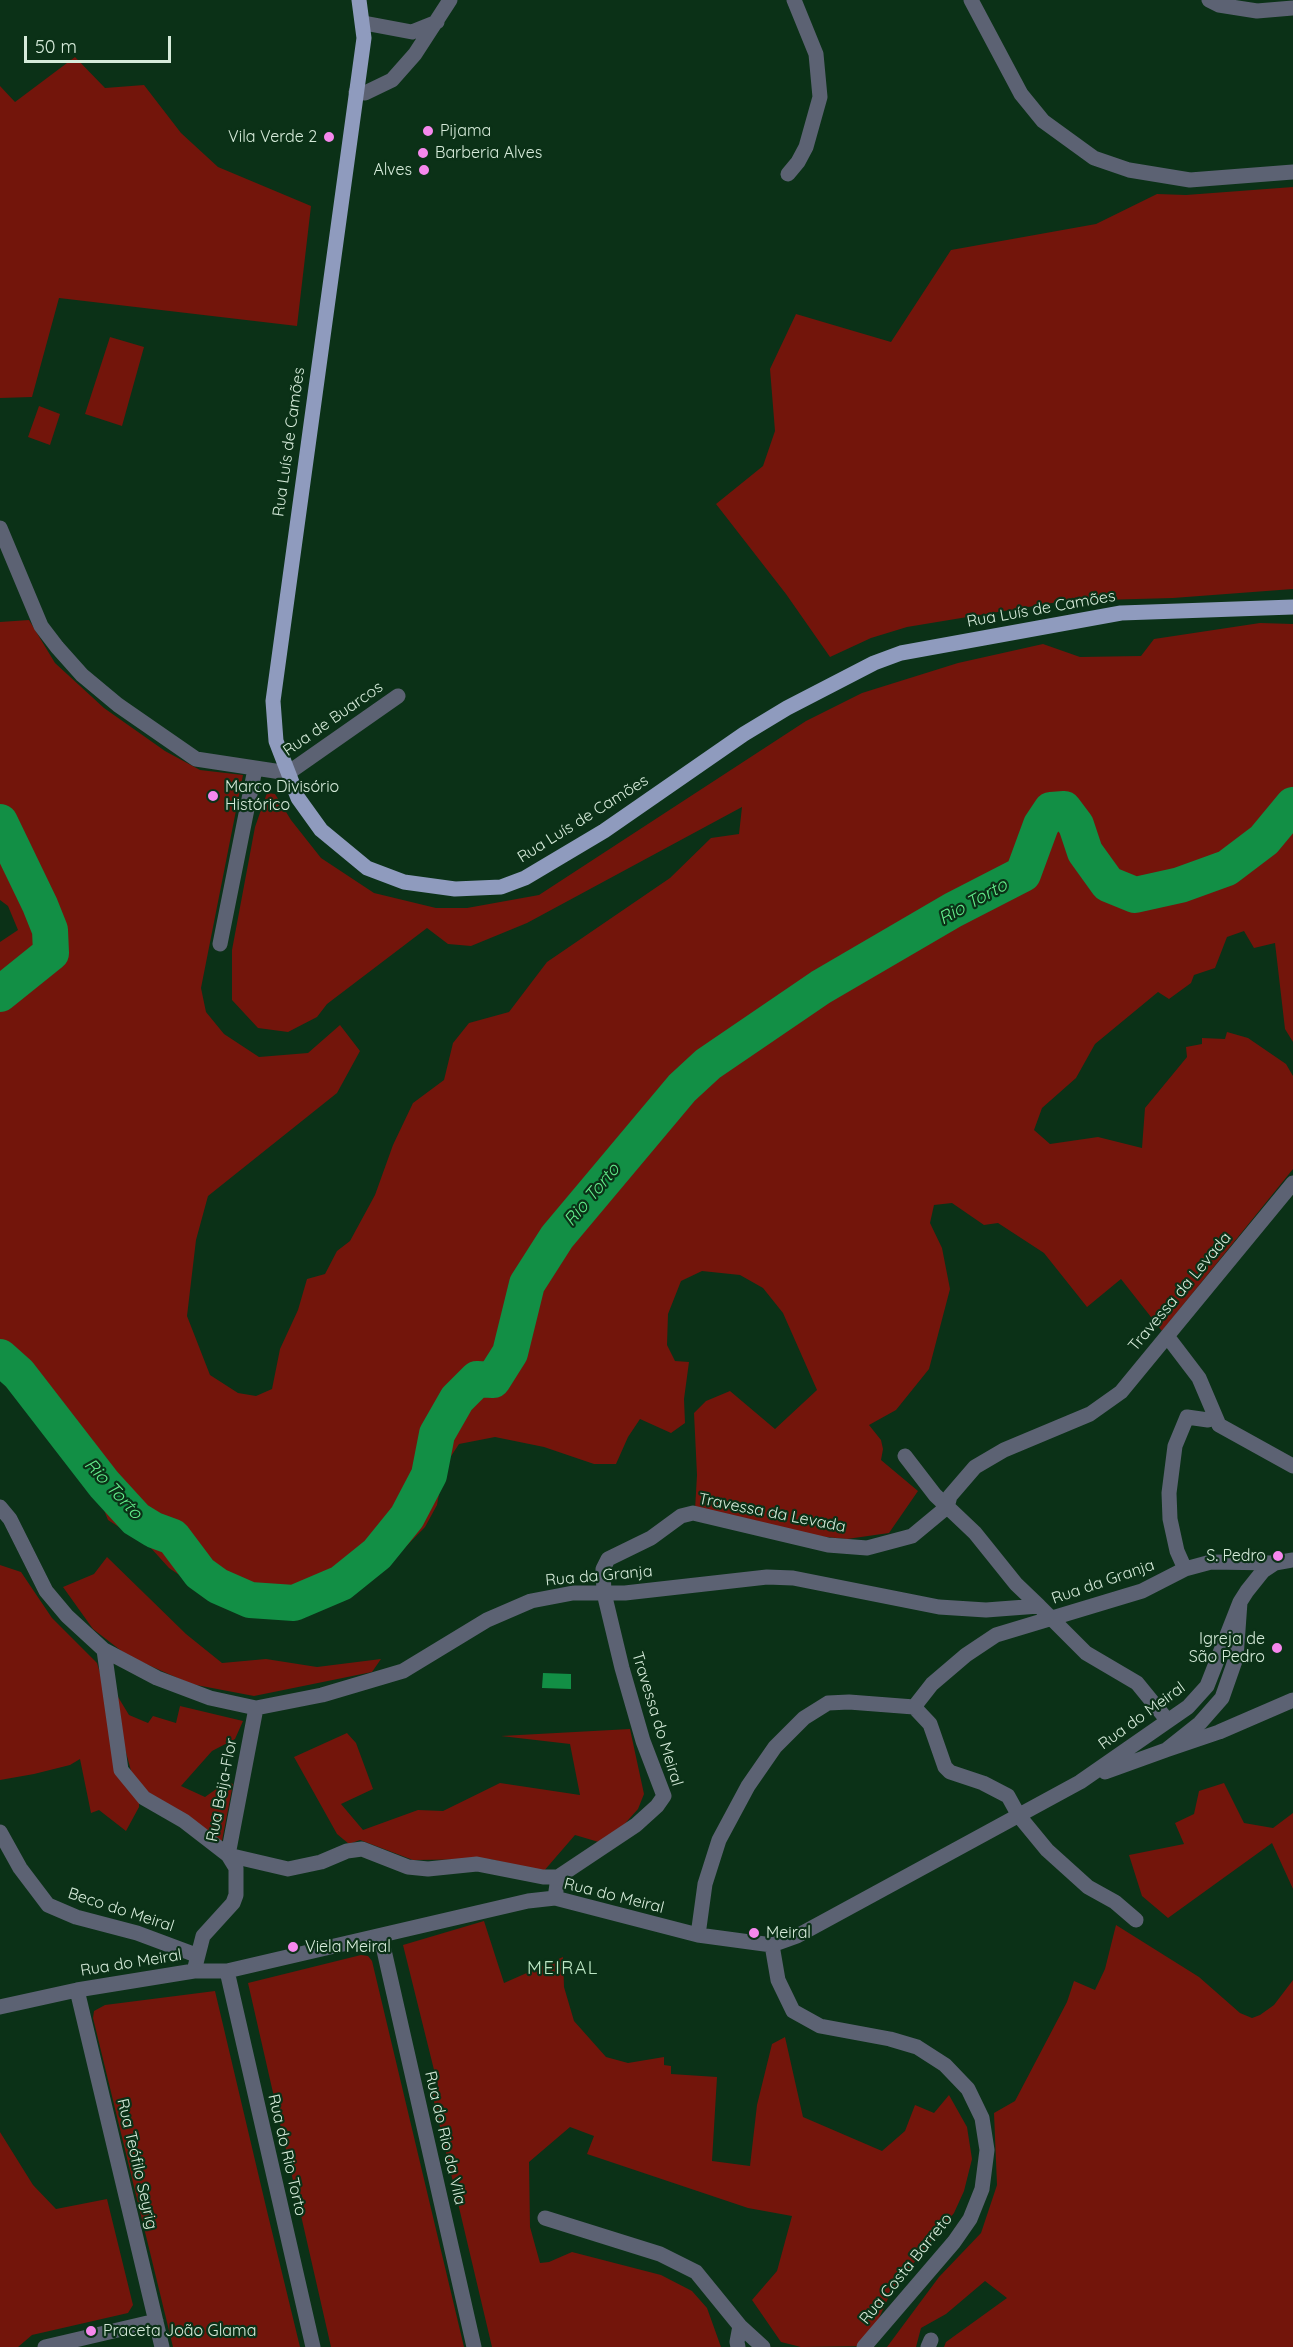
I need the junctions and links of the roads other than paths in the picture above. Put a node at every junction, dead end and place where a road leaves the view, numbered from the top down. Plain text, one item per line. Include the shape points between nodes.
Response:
1 (359, 0) edge
2 (450, 0) edge
3 (794, 0) edge
4 (971, 0) edge
5 (1209, 0) edge
6 (1293, 8) edge
7 (437, 22) junction
8 (364, 23) junction
9 (356, 92) junction
10 (1293, 172) edge
11 (788, 174) dead end
12 (0, 528) edge
13 (1293, 607) edge
14 (398, 696) dead end
15 (255, 769) junction
16 (288, 772) junction
17 (220, 944) dead end
18 (1293, 1183) edge
19 (1167, 1336) junction
20 (1214, 1417) junction
21 (905, 1456) dead end
22 (1293, 1466) edge
23 (0, 1507) edge
24 (947, 1507) junction
25 (1293, 1560) edge
26 (1275, 1563) junction
27 (1185, 1569) junction
28 (604, 1593) junction
29 (1240, 1602) junction
30 (1039, 1606) junction
31 (1050, 1619) junction
32 (104, 1650) junction
33 (1293, 1700) edge
34 (914, 1707) junction
35 (256, 1708) junction
36 (1168, 1721) junction
37 (1167, 1750) junction
38 (1080, 1782) junction
39 (1019, 1816) junction
40 (0, 1832) edge
41 (228, 1855) junction
42 (558, 1877) junction
43 (555, 1898) junction
44 (1136, 1920) dead end
45 (698, 1935) junction
46 (381, 1937) junction
47 (772, 1945) junction
48 (196, 1955) junction
49 (194, 1971) junction
50 (227, 1971) junction
51 (77, 1990) junction
52 (0, 2007) edge
53 (545, 2218) dead end
54 (156, 2321) junction
55 (740, 2326) junction
56 (71, 2344) edge
57 (45, 2347) edge
58 (162, 2347) edge
59 (313, 2347) edge
60 (474, 2347) edge
61 (738, 2347) edge
62 (763, 2347) edge
63 (864, 2347) edge

1 - 8 main road, Rua Luís de Camões
2 - 7 street
3 - 11 street via 816,54 820,97 806,147
4 - 10 street via 1021,94 1043,121 1094,158 1129,170 1190,180
5 - 6 street via 1257,12
7 - 8 street via 412,33
7 - 9 street via 392,80 365,93
8 - 9 main road, Rua Luís de Camões
9 - 16 main road, Rua Luís de Camões via 273,701 276,741
12 - 15 street via 41,626 82,675 196,759
13 - 16 main road, Rua Luís de Camões via 1121,613 924,648 874,663 787,708 604,831 525,878 501,887 455,889 404,882 367,868 321,830 298,798
14 - 16 street, Rua de Buarcos
15 - 16 street
15 - 17 street
18 - 19 street, Travessa da Levada
19 - 20 street via 1199,1378
19 - 24 street, Travessa da Levada via 1121,1392 1090,1414 1004,1450 975,1467 950,1496
20 - 22 street via 1219,1425
20 - 27 street via 1187,1417 1175,1446 1170,1519
21 - 24 street
23 - 32 street, Rua da Granja via 10,1519 46,1591
24 - 28 street, Travessa da Levada via 912,1536 867,1548 828,1545 693,1513 681,1516 651,1538 608,1559 603,1569
24 - 30 street
25 - 26 street, Rua da Granja
26 - 27 street, Rua da Granja via 1211,1562
26 - 29 street, Rua do Meiral via 1263,1571
27 - 31 street, Rua da Granja via 1142,1591
28 - 30 street, Rua da Granja via 767,1576 939,1607 993,1610
28 - 35 street, Rua da Granja via 573,1593 531,1601 487,1620 403,1671 322,1695
28 - 42 street, Travessa do Meiral via 643,1741 664,1796 636,1825
29 - 36 street, Rua do Meiral via 1207,1686
29 - 37 street via 1236,1658 1222,1698 1200,1723
30 - 31 street, Rua da Granja
31 - 34 street via 996,1635 932,1684
31 - 36 street via 1086,1653 1137,1683
32 - 35 street, Rua da Granja via 178,1686
32 - 41 street via 122,1770 144,1798 184,1821
33 - 37 street, Rua do Meiral
34 - 39 street via 930,1724 945,1767 1008,1796
34 - 45 street via 828,1703 789,1732 748,1786 719,1840 705,1884
35 - 41 street, Rua Beija-Flor
36 - 38 street, Rua do Meiral
37 - 38 street, Rua do Meiral
38 - 39 street, Rua do Meiral
39 - 44 street via 1047,1850 1088,1887
39 - 47 street, Rua do Meiral via 797,1936
40 - 48 street, Beco do Meiral via 20,1868 48,1905
41 - 42 street via 288,1869 362,1849 408,1868 477,1864
41 - 48 street, Rua Beija-Flor via 236,1868 236,1895 203,1936
42 - 43 street
43 - 45 street, Rua do Meiral
43 - 46 street, Rua do Meiral
45 - 47 street, Rua do Meiral
46 - 50 street, Rua do Meiral
46 - 60 street, Rua do Rio da Vila
47 - 63 street, Rua Costa Barreto via 778,1980 793,2011 820,2026 917,2047 945,2065 968,2090 982,2118 987,2150 982,2189 970,2218
48 - 49 street, Rua Beija-Flor
49 - 50 street, Rua do Meiral
49 - 51 street, Rua do Meiral
50 - 59 street, Rua do Rio Torto
51 - 52 street, Rua do Meiral
51 - 54 street, Rua Teófilo Seyrig
53 - 55 street via 660,2254 696,2272
54 - 56 street
54 - 58 street, Rua Teófilo Seyrig
55 - 61 street
55 - 62 street
56 - 57 street

